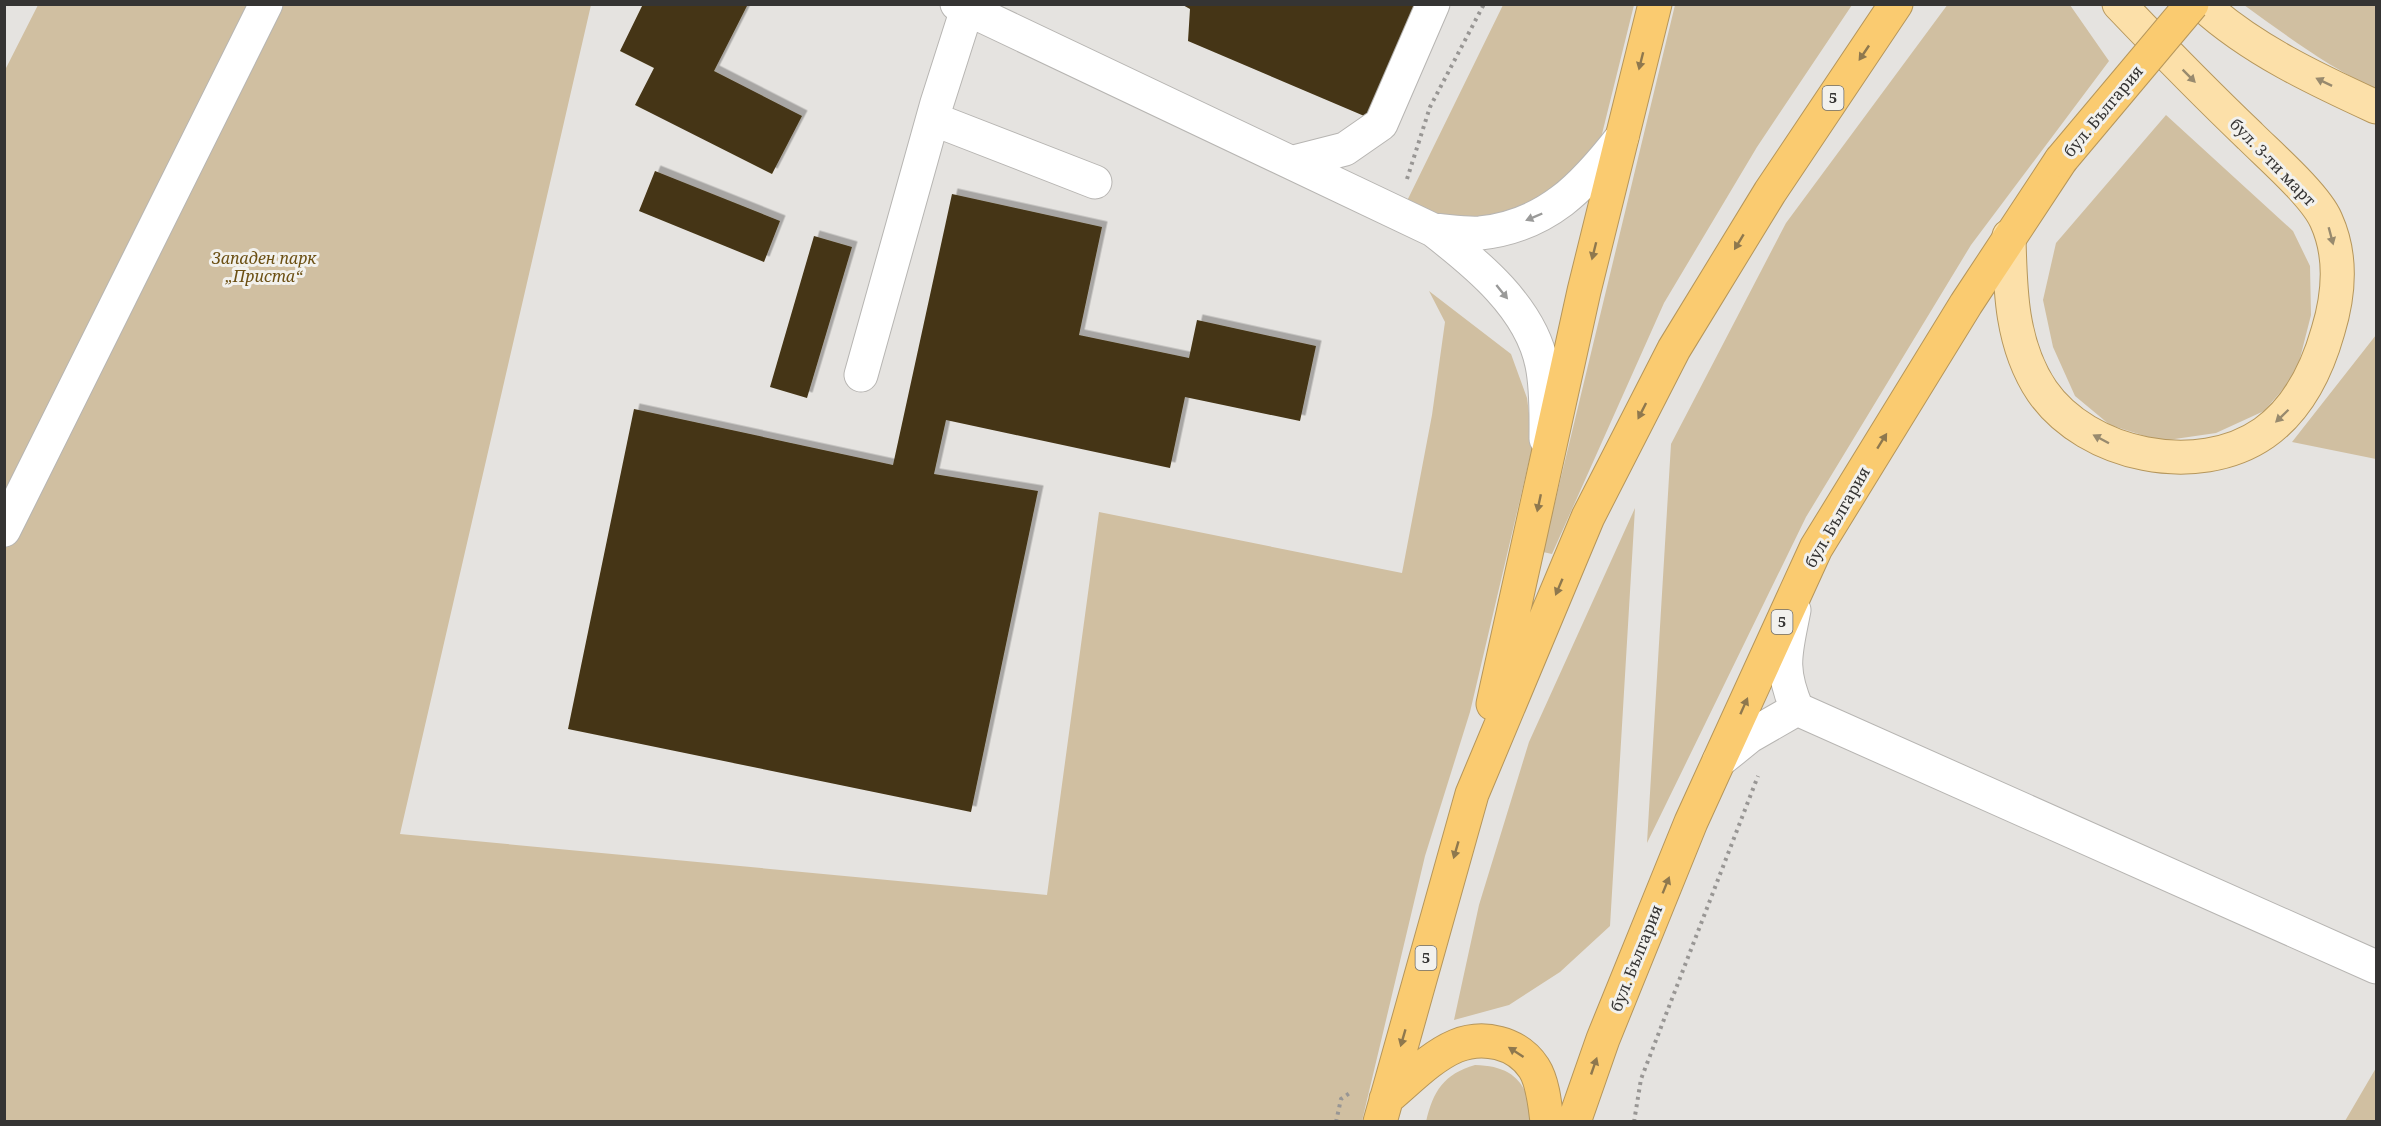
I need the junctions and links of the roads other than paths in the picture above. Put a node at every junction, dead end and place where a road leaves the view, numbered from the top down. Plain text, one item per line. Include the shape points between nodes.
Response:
1 (266, 4) edge
2 (1433, 4) edge
3 (1655, 4) edge
4 (1896, 4) edge
5 (2119, 4) edge
6 (2192, 4) edge
7 (2202, 4) edge
8 (962, 7) edge
9 (2376, 106) edge
10 (933, 119) junction
11 (1622, 137) junction
12 (1294, 162) junction
13 (1095, 182) dead end
14 (1434, 230) junction
15 (2009, 236) junction
16 (861, 375) dead end
17 (1547, 465) junction
18 (4, 530) edge
19 (1799, 585) junction
20 (1797, 709) junction
21 (1719, 761) junction
22 (1472, 794) junction
23 (2376, 967) edge
24 (1383, 1110) edge
25 (1547, 1122) edge
26 (1574, 1122) edge

1 - 18 street
2 - 12 street via 1381,124 1345,149
3 -> 11 highway
4 -> 22 highway, 5 via 1770,192 1674,349 1588,517
5 -> 15 main road, бул. 3-ти март via 2295,179 2326,219 2338,264 2335,309 2319,363 2297,400 2264,433 2222,452 2169,458 2116,447 2072,423 2042,391 2020,346 2010,292
6 - 15 highway, бул. България / 5, bridge via 2061,160
9 -> 7 main road via 2318,80 2262,47
8 - 10 street
8 - 12 street
10 - 13 street
10 - 16 street
11 -> 14 street via 1591,177 1542,214 1513,226 1479,233
11 -> 17 highway
12 - 14 street
14 -> 17 street via 1497,285 1531,336 1542,363
19 -> 15 highway, бул. България / 5 via 1816,548
17 -> 22 highway
19 - 20 street via 1785,658 1786,683
21 -> 19 highway, бул. България / 5
20 - 21 street via 1750,736
20 - 23 street
26 -> 21 highway, бул. България / 5 via 1603,1039
22 -> 24 highway, 5
25 -> 24 highway via 1535,1068 1519,1052 1499,1043 1477,1040 1436,1058

